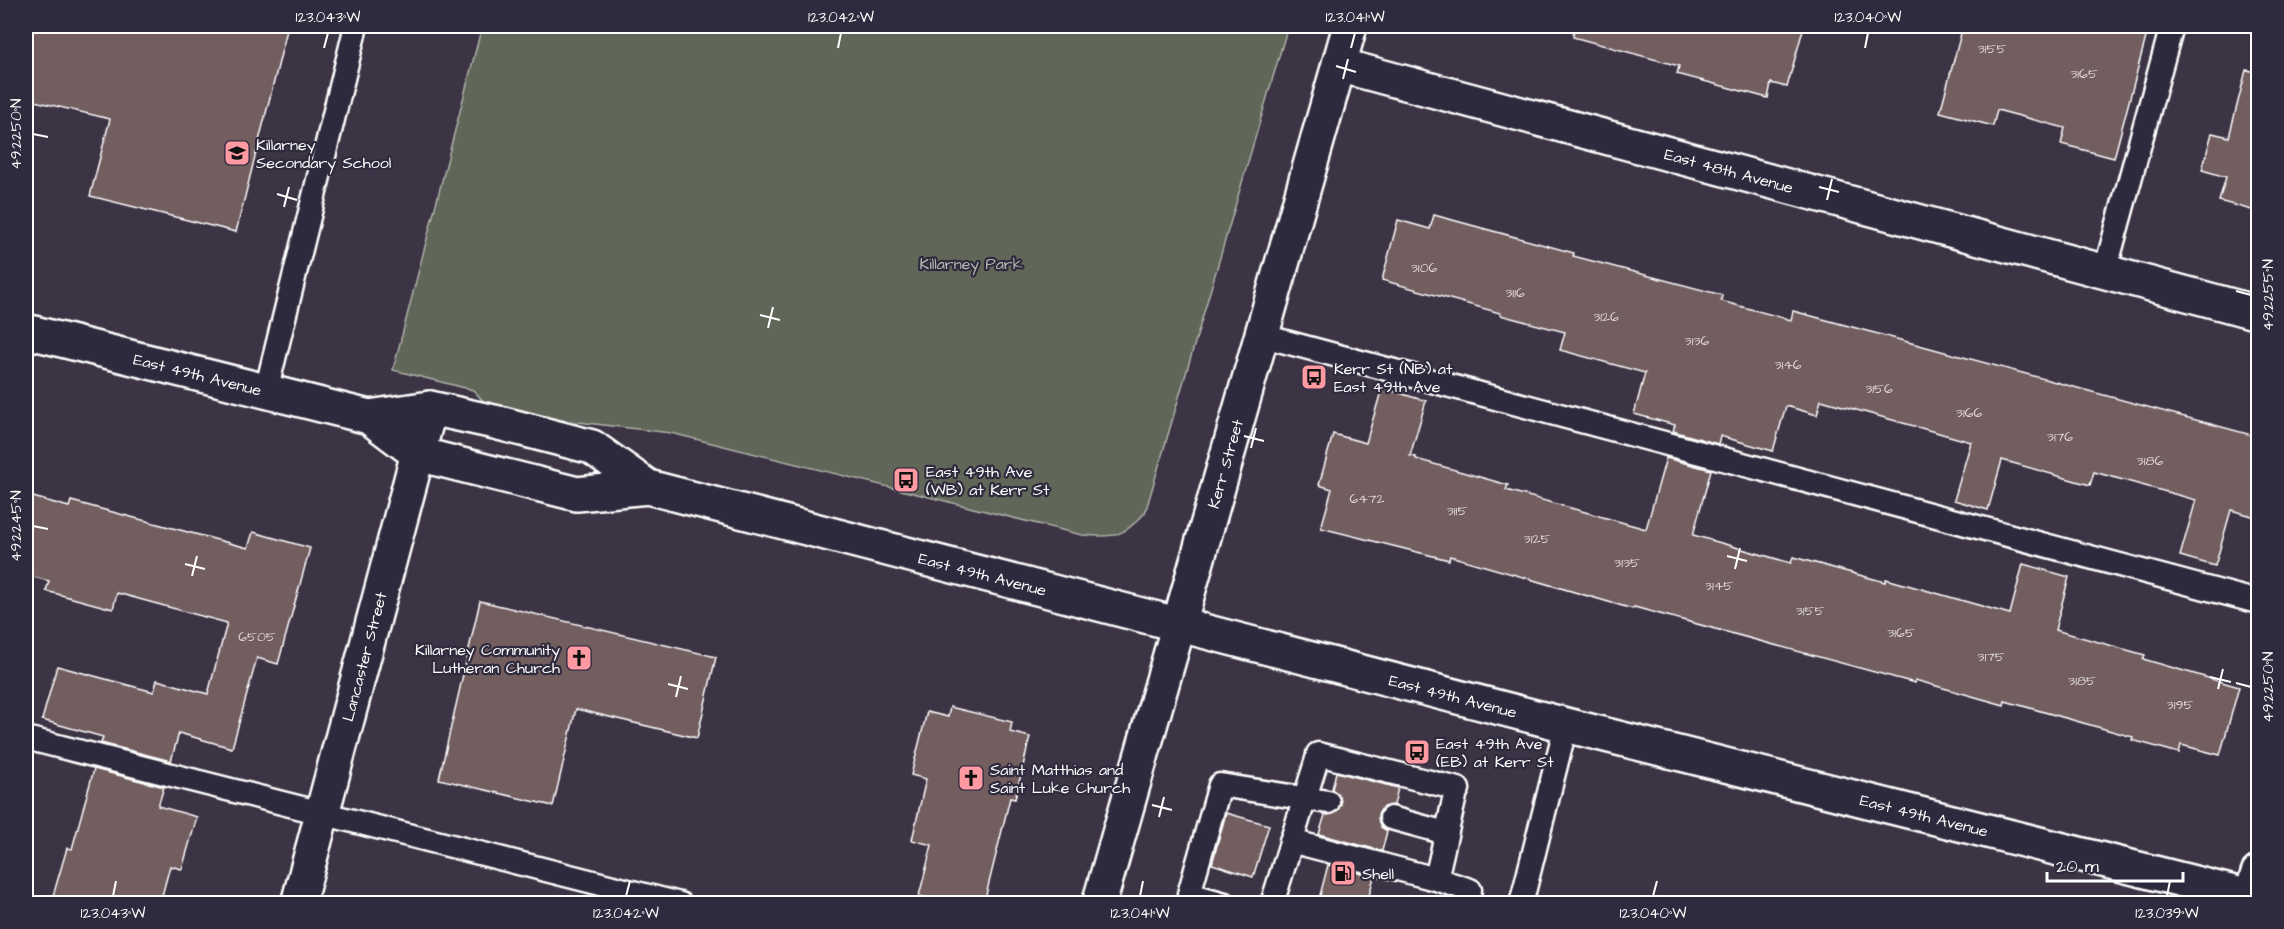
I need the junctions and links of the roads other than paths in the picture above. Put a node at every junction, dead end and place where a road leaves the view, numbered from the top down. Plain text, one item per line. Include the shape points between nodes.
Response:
1 (356, 26) edge
2 (1350, 26) edge
3 (2172, 26) edge
4 (1339, 65) junction
5 (2105, 271) junction
6 (2259, 313) edge
7 (26, 331) edge
8 (1260, 335) junction
9 (266, 391) junction
10 (430, 408) junction
11 (369, 417) junction
12 (418, 454) junction
13 (648, 487) junction
14 (2259, 602) edge
15 (1180, 623) junction
16 (1566, 725) junction
17 (26, 738) edge
18 (1305, 797) junction
19 (1328, 802) dead end
20 (322, 813) junction
21 (1391, 818) dead end
22 (1446, 832) junction
23 (1291, 841) junction
24 (1436, 879) junction
25 (2254, 893) edge
26 (298, 903) edge
27 (681, 903) edge
28 (1099, 903) edge
29 (1225, 903) edge
30 (1272, 903) edge
31 (1466, 903) edge
32 (1521, 903) edge

1 - 9 lane
2 - 4 street, Kerr Street
3 - 5 lane
4 - 5 street, East 48th Avenue
4 - 8 street, Kerr Street
5 - 6 street, East 48th Avenue
7 - 9 street, East 49th Avenue
8 - 14 lane
8 - 15 street, Kerr Street
9 - 11 street, East 49th Avenue
10 - 11 street, East 49th Avenue
10 - 12 street, Lancaster Street
10 - 13 street, East 49th Avenue via 592,447
11 - 12 street, East 49th Avenue
12 - 13 street, East 49th Avenue via 577,494
12 - 20 street, Lancaster Street
13 - 15 street, East 49th Avenue
15 - 16 street, East 49th Avenue
15 - 28 street, Kerr Street
16 - 25 street, East 49th Avenue
16 - 32 lane
17 - 20 lane
18 - 19 lane
18 - 22 lane via 1317,756 1456,792
18 - 23 lane
18 - 29 lane via 1220,785 1189,894
20 - 26 street, Lancaster Street
20 - 27 lane
21 - 22 lane
22 - 24 lane
23 - 24 lane
23 - 30 lane
24 - 31 lane via 1470,890

